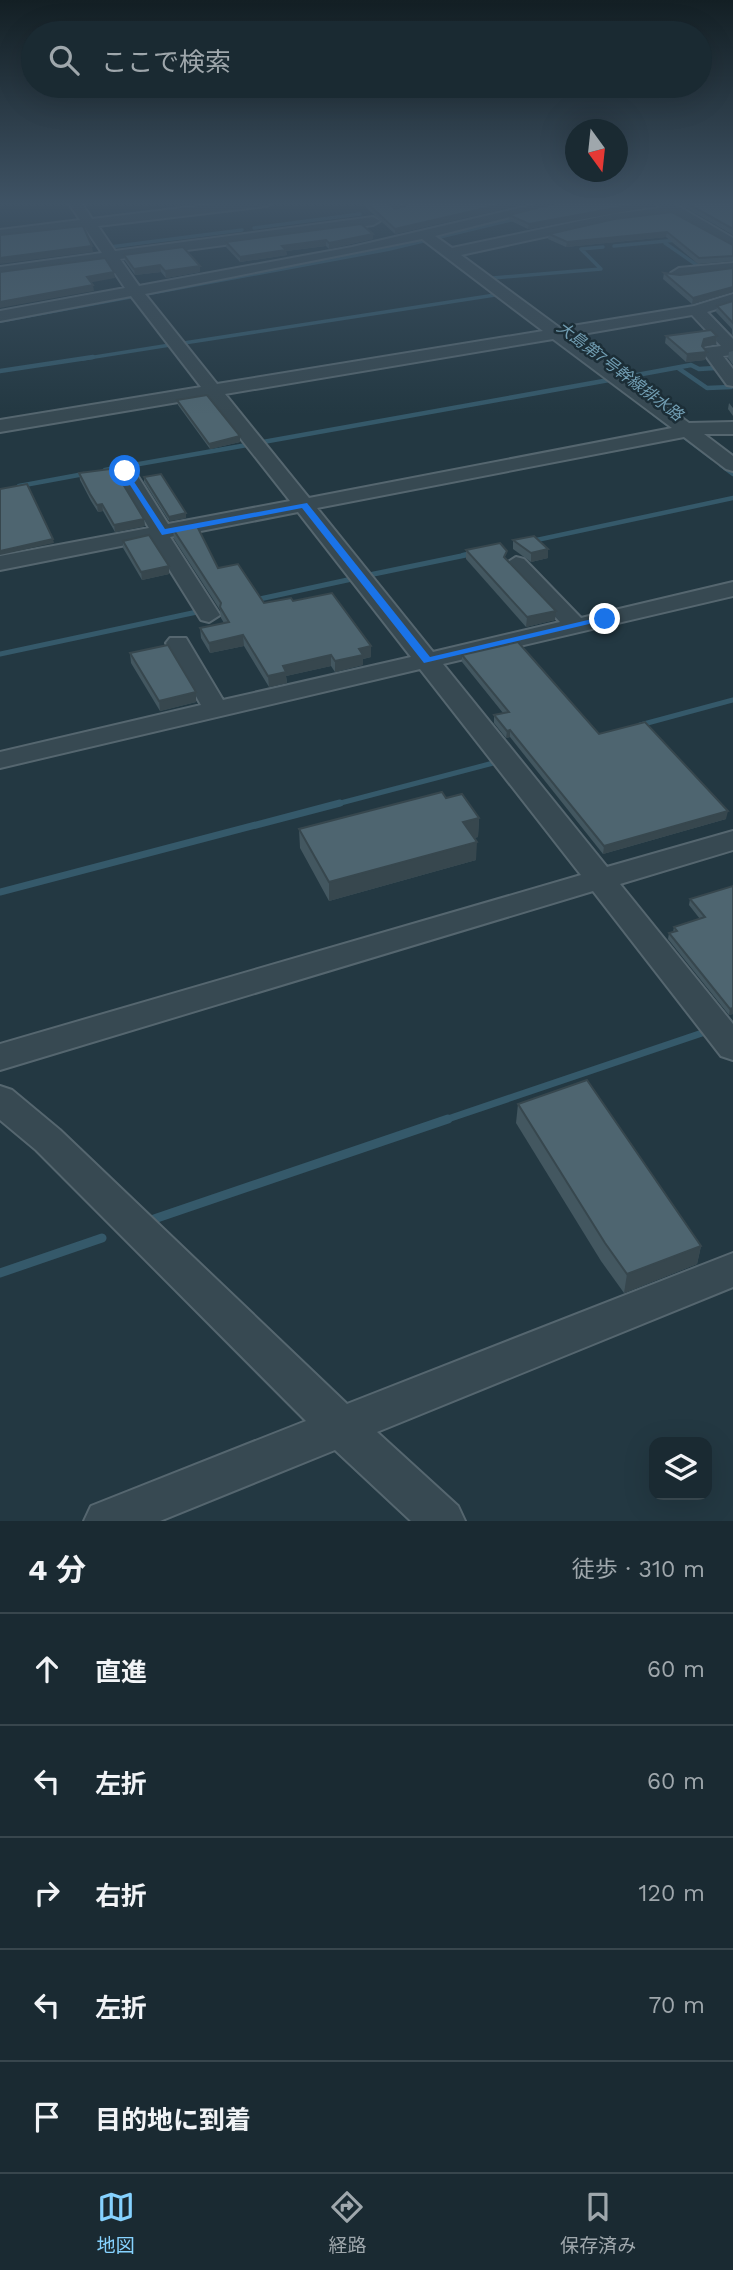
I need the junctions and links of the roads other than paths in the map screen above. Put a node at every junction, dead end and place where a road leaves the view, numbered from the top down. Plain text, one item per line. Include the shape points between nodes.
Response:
1 (124, 273) edge
2 (246, 273) edge
3 (260, 273) edge
4 (475, 273) edge
5 (138, 296) junction
6 (732, 300) edge
7 (696, 310) junction
8 (0, 316) edge
9 (648, 318) junction
10 (0, 326) edge
11 (663, 330) dead end
12 (551, 334) junction
13 (733, 349) edge
14 (733, 382) edge
15 (214, 390) junction
16 (0, 426) edge
17 (733, 428) edge
18 (682, 431) junction
19 (733, 465) edge
20 (125, 471) dead end
21 (304, 505) junction
22 (159, 533) junction
23 (0, 563) edge
24 (516, 564) dead end
25 (733, 589) edge
26 (209, 615) dead end
27 (576, 626) junction
28 (177, 643) dead end
29 (427, 661) junction
30 (216, 710) junction
31 (0, 760) edge
32 (733, 840) edge
33 (600, 879) junction
34 (733, 1047) edge
35 (0, 1056) edge
36 (0, 1100) edge
37 (733, 1270) edge
38 (341, 1427) junction
39 (106, 1521) edge
40 (443, 1521) edge

1 - 5 street
2 - 5 street
3 - 5 street
4 - 12 street
5 - 8 street
5 - 10 street
5 - 15 street
6 - 7 street
7 - 9 street
7 - 13 street
9 - 11 street
9 - 12 street
12 - 15 street
12 - 18 street
13 - 14 street via 711,352
15 - 16 street
15 - 21 street
17 - 18 street
18 - 19 street
18 - 21 street
20 - 22 street
21 - 22 street
21 - 29 street
22 - 23 street
22 - 26 street
24 - 27 street
25 - 27 street
27 - 29 street
28 - 30 street
29 - 30 street
29 - 33 street
30 - 31 street
32 - 33 street
33 - 34 street
33 - 35 street
36 - 38 street via 48,1140
37 - 38 street
38 - 39 street
38 - 40 street

